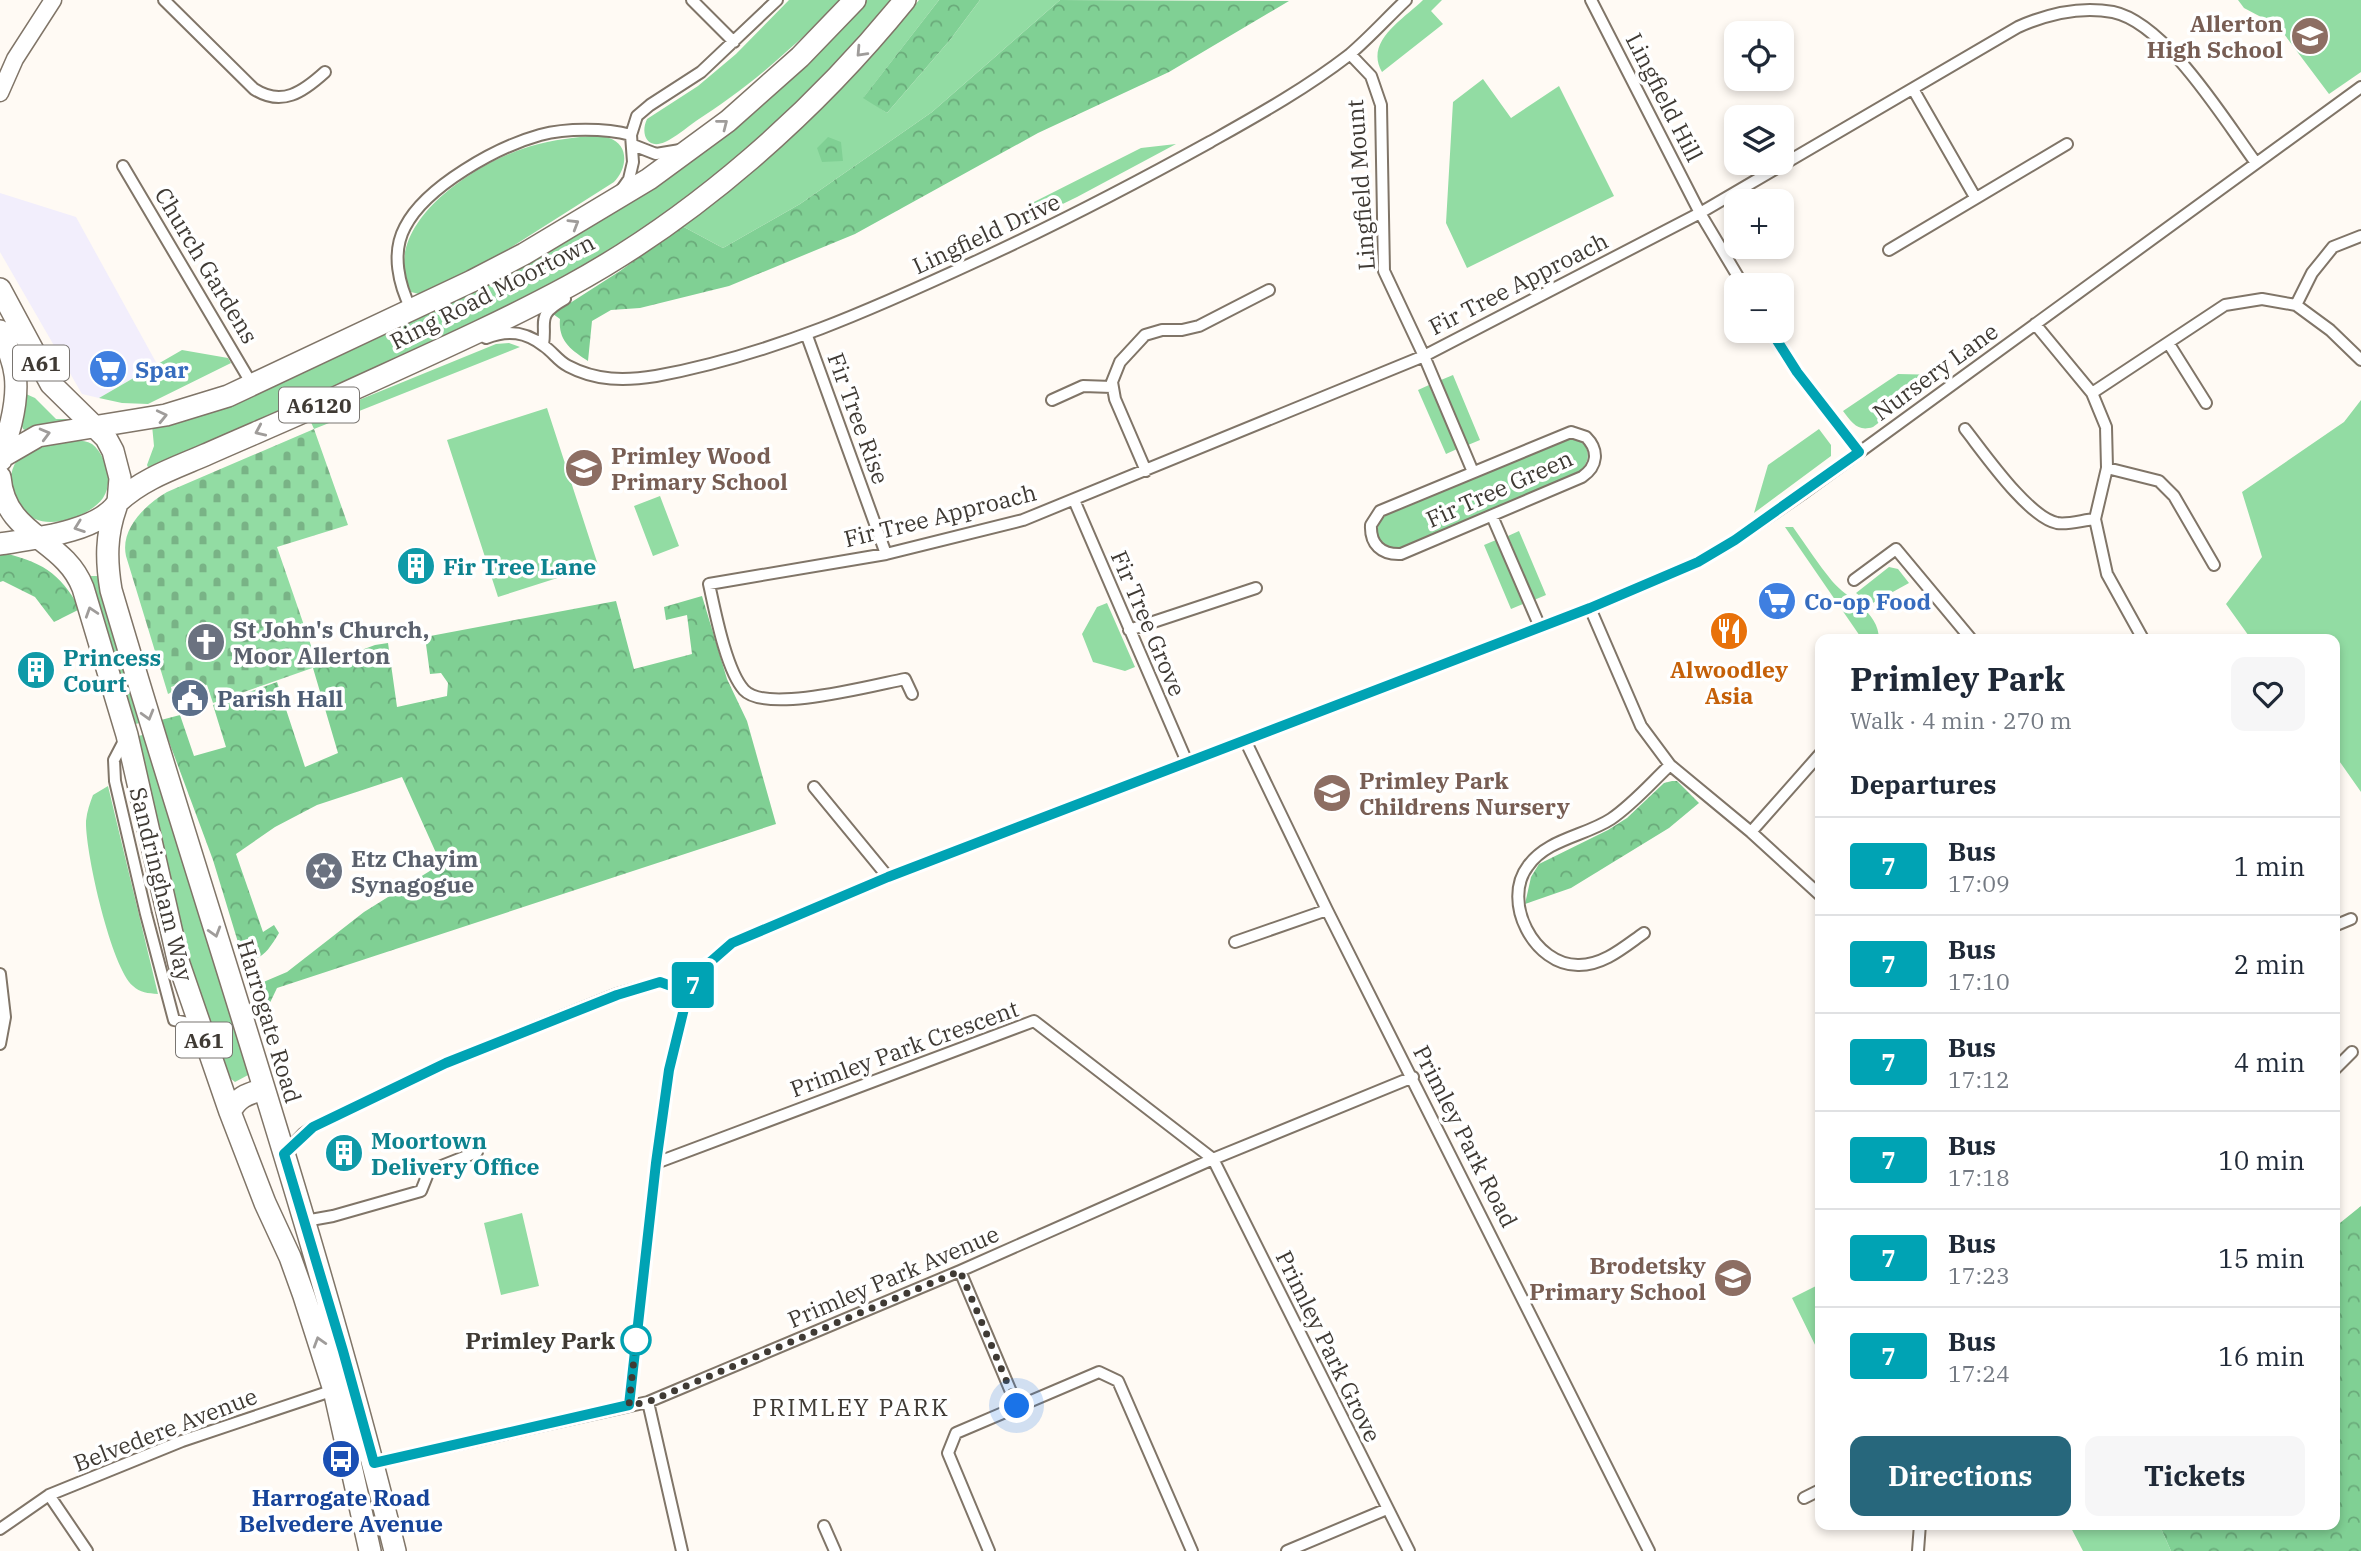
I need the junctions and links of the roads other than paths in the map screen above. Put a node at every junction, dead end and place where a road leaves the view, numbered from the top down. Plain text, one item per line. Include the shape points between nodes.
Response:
1 (53, 0) edge
2 (164, 0) edge
3 (692, 0) edge
4 (777, 0) edge
5 (855, 0) edge
6 (905, 0) edge
7 (1406, 0) edge
8 (1591, 0) edge
9 (734, 42) junction
10 (1350, 54) junction
11 (326, 72) dead end
12 (2361, 87) edge
13 (1913, 89) junction
14 (0, 93) edge
15 (632, 140) junction
16 (2067, 144) dead end
17 (691, 148) junction
18 (2256, 163) junction
19 (123, 166) dead end
20 (1975, 197) junction
21 (616, 199) junction
22 (1700, 213) junction
23 (671, 221) junction
24 (2361, 236) edge
25 (1889, 250) dead end
26 (1736, 273) edge
27 (0, 289) edge
28 (1269, 290) dead end
29 (2296, 305) junction
30 (411, 309) junction
31 (2035, 324) junction
32 (0, 331) edge
33 (807, 336) junction
34 (1779, 343) edge
35 (2169, 344) junction
36 (543, 345) junction
37 (1424, 356) junction
38 (2361, 360) edge
39 (253, 386) junction
40 (1112, 387) junction
41 (2092, 393) junction
42 (338, 396) junction
43 (1052, 400) dead end
44 (2206, 403) dead end
45 (95, 427) junction
46 (1965, 429) dead end
47 (1859, 452) junction
48 (0, 467) edge
49 (2107, 468) junction
50 (1146, 471) junction
51 (1473, 472) junction
52 (1074, 500) junction
53 (117, 505) junction
54 (1492, 516) junction
55 (2095, 519) junction
56 (38, 537) junction
57 (0, 544) edge
58 (886, 554) junction
59 (2214, 565) dead end
60 (1854, 580) dead end
61 (1256, 588) dead end
62 (1590, 608) junction
63 (1540, 627) junction
64 (1129, 630) junction
65 (1967, 634) edge
66 (2140, 634) edge
67 (912, 694) dead end
68 (1245, 740) junction
69 (1815, 760) edge
70 (1187, 762) junction
71 (1670, 765) junction
72 (814, 788) dead end
73 (1751, 832) junction
74 (888, 877) junction
75 (1815, 890) edge
76 (1327, 910) junction
77 (2351, 919) dead end
78 (2340, 924) edge
79 (1644, 933) dead end
80 (1235, 942) dead end
81 (0, 974) edge
82 (688, 992) junction
83 (0, 1044) edge
84 (2352, 1052) dead end
85 (2340, 1064) edge
86 (1413, 1077) junction
87 (264, 1089) junction
88 (230, 1112) junction
89 (477, 1152) dead end
90 (284, 1154) junction
91 (1213, 1158) junction
92 (656, 1163) junction
93 (290, 1175) junction
94 (305, 1221) junction
95 (278, 1231) junction
96 (960, 1271) junction
97 (344, 1388) junction
98 (648, 1402) junction
99 (629, 1405) junction
100 (1017, 1406) junction
101 (374, 1463) junction
102 (1815, 1492) edge
103 (49, 1495) junction
104 (1804, 1498) dead end
105 (1387, 1509) junction
106 (824, 1527) dead end
107 (0, 1529) edge
108 (1920, 1530) edge
109 (86, 1551) edge
110 (370, 1551) edge
111 (396, 1551) edge
112 (682, 1551) edge
113 (835, 1551) edge
114 (989, 1551) edge
115 (1192, 1551) edge
116 (1287, 1551) edge
117 (1409, 1551) edge
118 (1649, 1551) edge
119 (1918, 1551) edge

1 - 14 main road via 15,59
2 - 11 street via 263,95 293,96
3 - 9 street
4 - 9 street
17 -> 5 highway, Ring Road Moortown / A6120 via 800,57
6 -> 23 highway, Ring Road Moortown / A6120 via 820,95
7 - 10 street, Lingfield Drive
8 - 22 street, Lingfield Hill
9 - 15 street via 701,72 637,116
10 - 33 street, Lingfield Drive via 1294,94 1136,183 1020,242
10 - 37 street, Lingfield Mount via 1371,76 1381,105 1384,271
12 - 18 street, Nursery Lane
13 - 18 street, Fir Tree Approach via 2042,16 2115,12 2141,25 2175,55
13 - 20 street
13 - 22 street, Fir Tree Approach
15 - 17 street via 656,154
15 - 21 street via 629,178
15 - 30 street via 608,129 542,135 496,152 445,184 404,227 399,245 397,262
16 - 20 street
17 - 21 highway, Ring Road Moortown / A6120
18 - 31 street, Nursery Lane
19 - 39 street, Church Gardens
20 - 25 street
30 -> 21 highway, Ring Road Moortown / A6120 via 524,254
22 - 26 street, Lingfield Hill
22 - 37 street, Fir Tree Approach
23 - 36 street via 549,310 543,323
23 - 42 highway, Ring Road Moortown / A6120 via 570,285
24 - 29 street via 2333,247 2312,273
27 - 45 highway, A61 via 51,384
28 - 40 street via 1199,326 1146,335 1121,362
29 - 35 street via 2262,299 2225,306
29 - 38 street
30 - 39 highway, Ring Road Moortown / A6120
31 - 41 street
31 - 47 street, Nursery Lane
32 - 48 highway, A61 via 15,366 17,384
33 - 36 street, Lingfield Drive via 710,365 623,380 598,378 570,367
33 - 58 street, Fir Tree Rise
34 - 47 street
35 - 41 street
35 - 44 street
36 - 42 street, Lingfield Drive via 523,334 503,332
37 - 50 street, Fir Tree Approach
37 - 51 street, Lingfield Mount
45 -> 39 highway, Ring Road Moortown / A6120 via 166,415
40 - 43 street via 1083,386
40 - 50 street
41 - 49 street via 2106,427
42 -> 53 highway, Ring Road Moortown / A6120 via 165,472 134,489
48 -> 45 highway via 38,436
45 - 53 highway via 106,438 118,464
46 - 55 street via 2025,504 2046,519 2058,523
47 - 62 street, Nursery Lane via 1698,562
48 - 56 highway via 4,500 11,513
49 - 55 street
49 - 59 street via 2159,481 2174,496
50 - 52 street, Fir Tree Approach
51 - 54 street, Fir Tree Green via 1380,511 1371,524 1373,541 1384,552 1401,554
51 - 54 street, Fir Tree Green via 1571,432 1586,436 1595,450 1593,466 1582,477
52 - 58 street, Fir Tree Approach via 998,527
52 - 64 street, Fir Tree Grove
53 -> 56 highway via 77,528
53 -> 87 highway, Harrogate Road / A61 via 107,551 111,590
54 - 63 street
55 - 66 street via 2107,574
56 - 57 highway
88 -> 56 highway, Harrogate Road / A61 via 179,964 100,639 78,574
58 - 67 street, Fir Tree Approach via 709,584 736,677 745,691 760,700 823,696 905,679
60 - 65 street via 1896,549
61 - 64 street
62 - 63 street, Nursery Lane
62 - 71 street via 1641,726
63 - 68 street, Nursery Lane
64 - 70 street, Fir Tree Grove
68 - 70 street, Nursery Lane
68 - 76 street, Primley Park Road
69 - 73 street
70 - 74 street, Nursery Lane
71 - 73 street
71 - 79 street via 1611,819 1542,852 1522,875 1519,889 1518,904 1533,939 1559,962 1577,966 1597,963
72 - 74 street
73 - 75 street
74 - 82 street, Nursery Lane via 732,943 708,964
76 - 80 street
76 - 86 street, Primley Park Road
77 - 78 street
81 - 83 street via 5,1017
82 - 90 street via 660,982 605,999 422,1074 313,1127
82 - 92 street via 669,1070
84 - 85 street
86 - 91 street, Primley Park Avenue
86 - 118 street, Primley Park Road
87 - 88 highway via 236,1100
87 - 90 highway, Harrogate Road / A61
88 - 95 highway, Harrogate Road / A61
89 - 94 street via 429,1171 421,1191
90 - 93 highway, Harrogate Road / A61
91 - 92 street, Primley Park Crescent via 1034,1021
91 - 96 street, Primley Park Avenue
91 - 105 street, Primley Park Grove
92 - 99 street
93 - 94 highway, Harrogate Road / A61
93 - 95 highway via 287,1190 294,1219 290,1227
94 - 97 highway, Harrogate Road / A61
97 -> 95 highway, Harrogate Road / A61
96 - 98 street, Primley Park Avenue
96 - 100 street
97 - 101 highway, Harrogate Road / A61
97 - 103 street, Belvedere Avenue via 182,1441
97 - 110 highway, Harrogate Road / A61
98 - 99 street, Primley Park Avenue
98 - 112 street
99 - 101 street, Primley Park Avenue
100 - 114 street via 956,1433 948,1454
100 - 115 street via 1099,1372 1118,1381
101 - 111 highway, Harrogate Road / A61
102 - 104 street
103 - 107 street, Belvedere Avenue
103 - 109 street
105 - 116 street
105 - 117 street, Primley Park Grove
106 - 113 street
108 - 119 street

